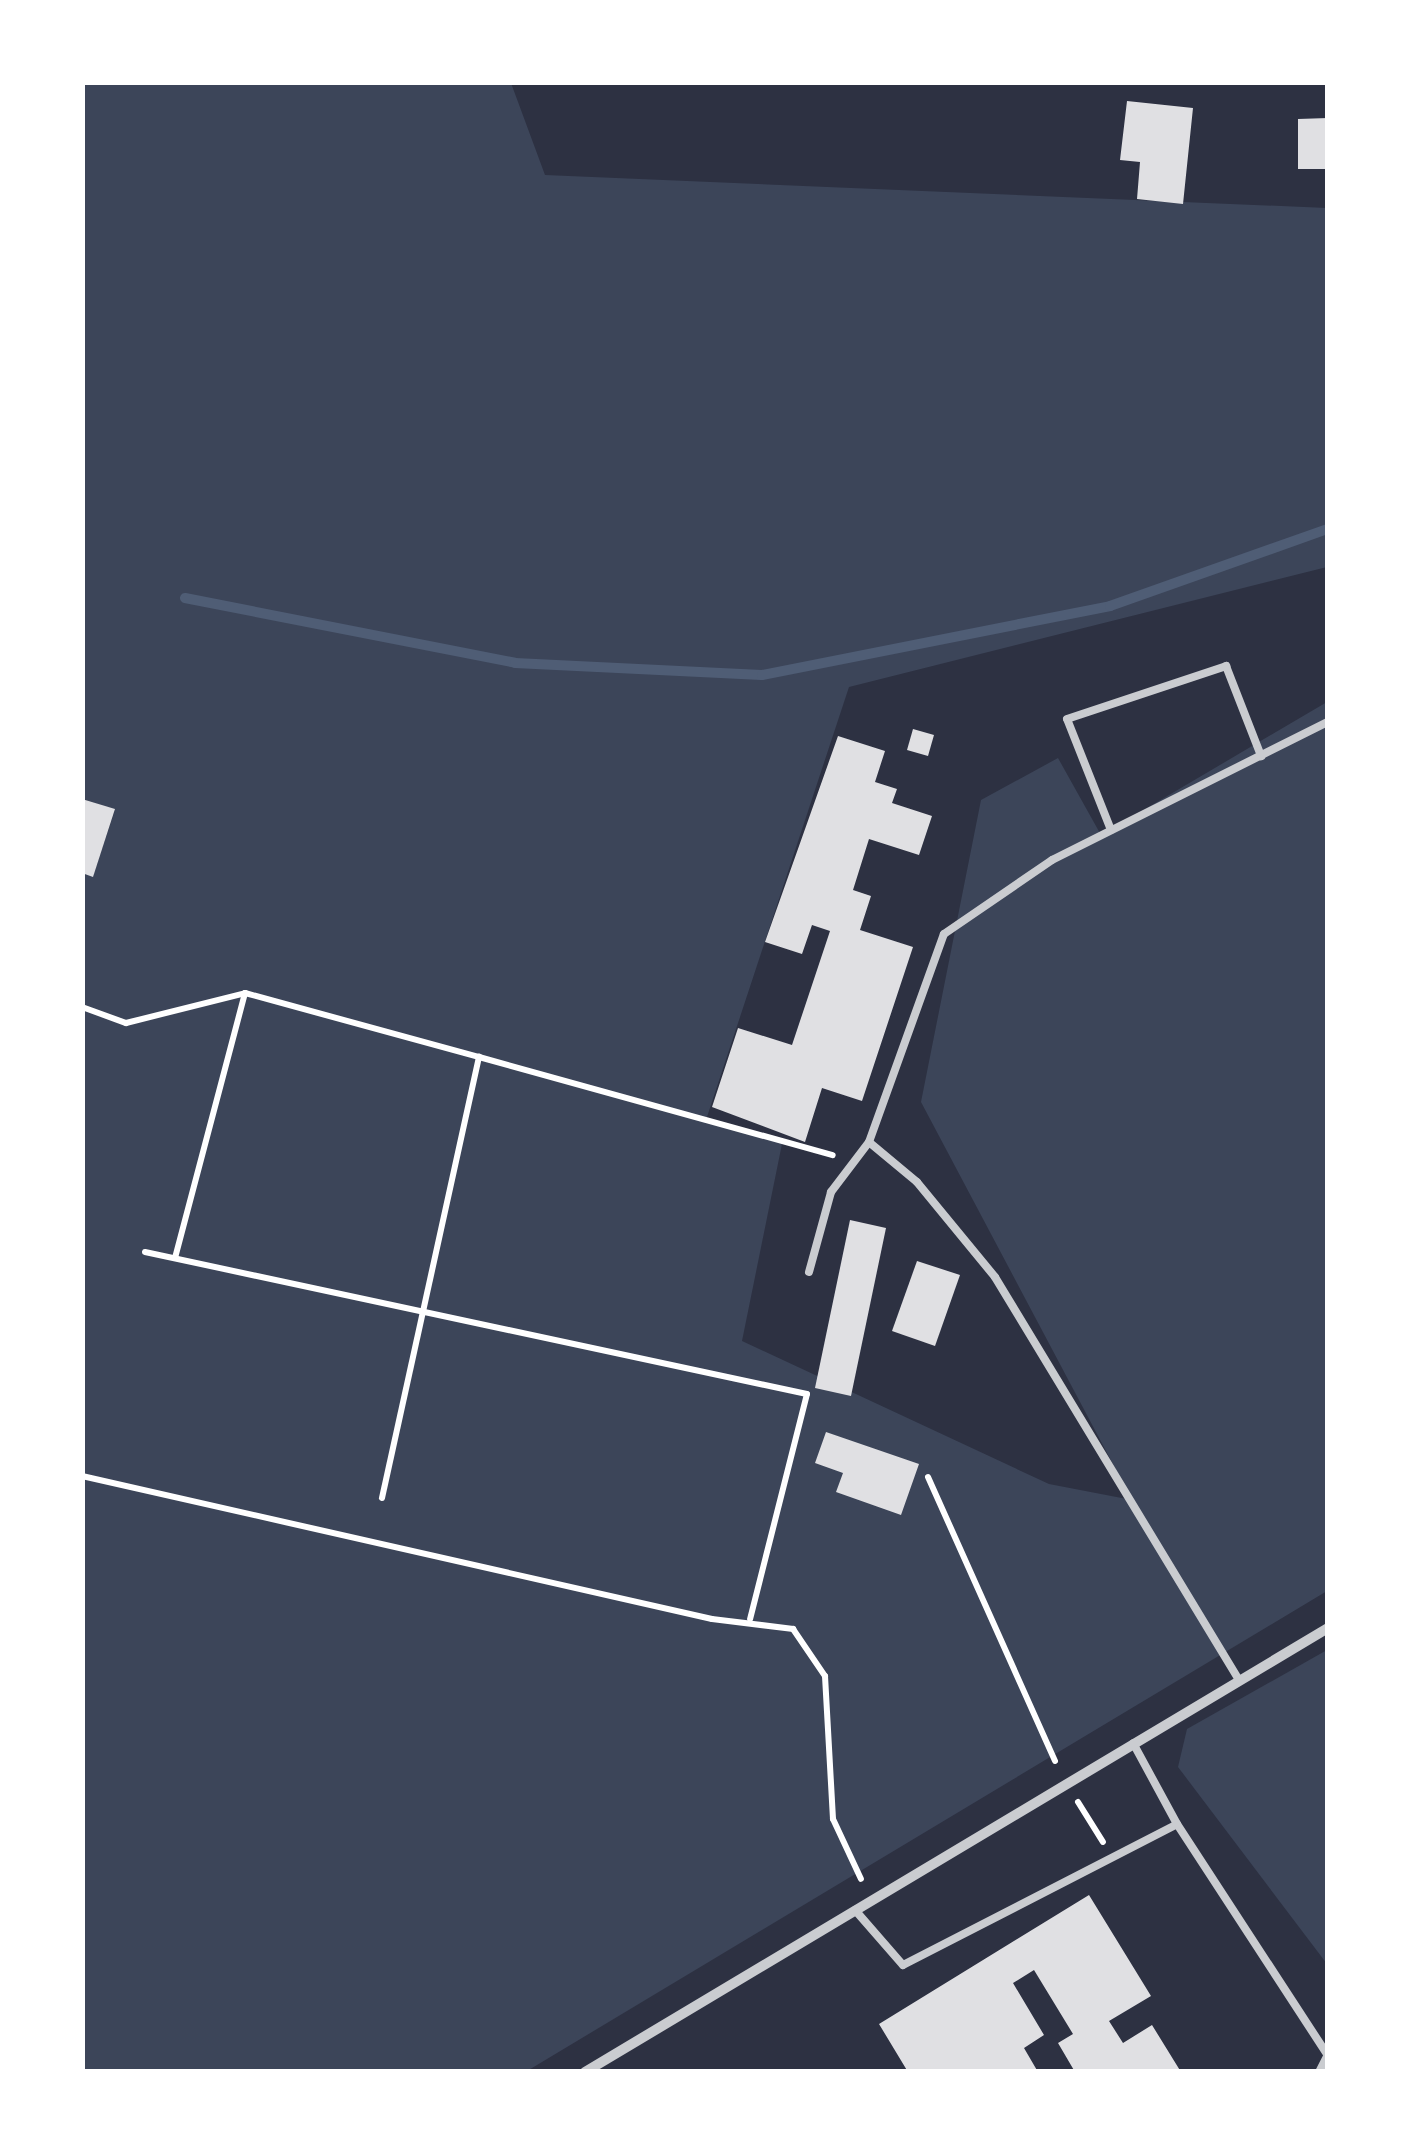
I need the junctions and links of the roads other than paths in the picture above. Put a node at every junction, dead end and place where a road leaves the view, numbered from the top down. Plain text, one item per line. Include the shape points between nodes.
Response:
1 (1328, 722) edge
2 (1261, 756) junction
3 (1111, 830) junction
4 (869, 1142) junction
5 (810, 1272) dead end
6 (1328, 1628) edge
7 (1239, 1680) junction
8 (1133, 1744) junction
9 (1177, 1824) junction
10 (855, 1910) junction
11 (1327, 2056) edge
12 (584, 2072) edge
13 (1319, 2072) edge

1 - 2 lane
2 - 3 lane
2 - 3 lane via 1226,666 1068,719
3 - 4 lane via 994,892 944,934
4 - 5 lane via 831,1192
4 - 7 lane via 916,1182 995,1277
6 - 7 street
7 - 8 street
8 - 9 lane
8 - 10 street
9 - 10 lane via 903,1965
9 - 11 lane
10 - 12 street
11 - 13 lane

